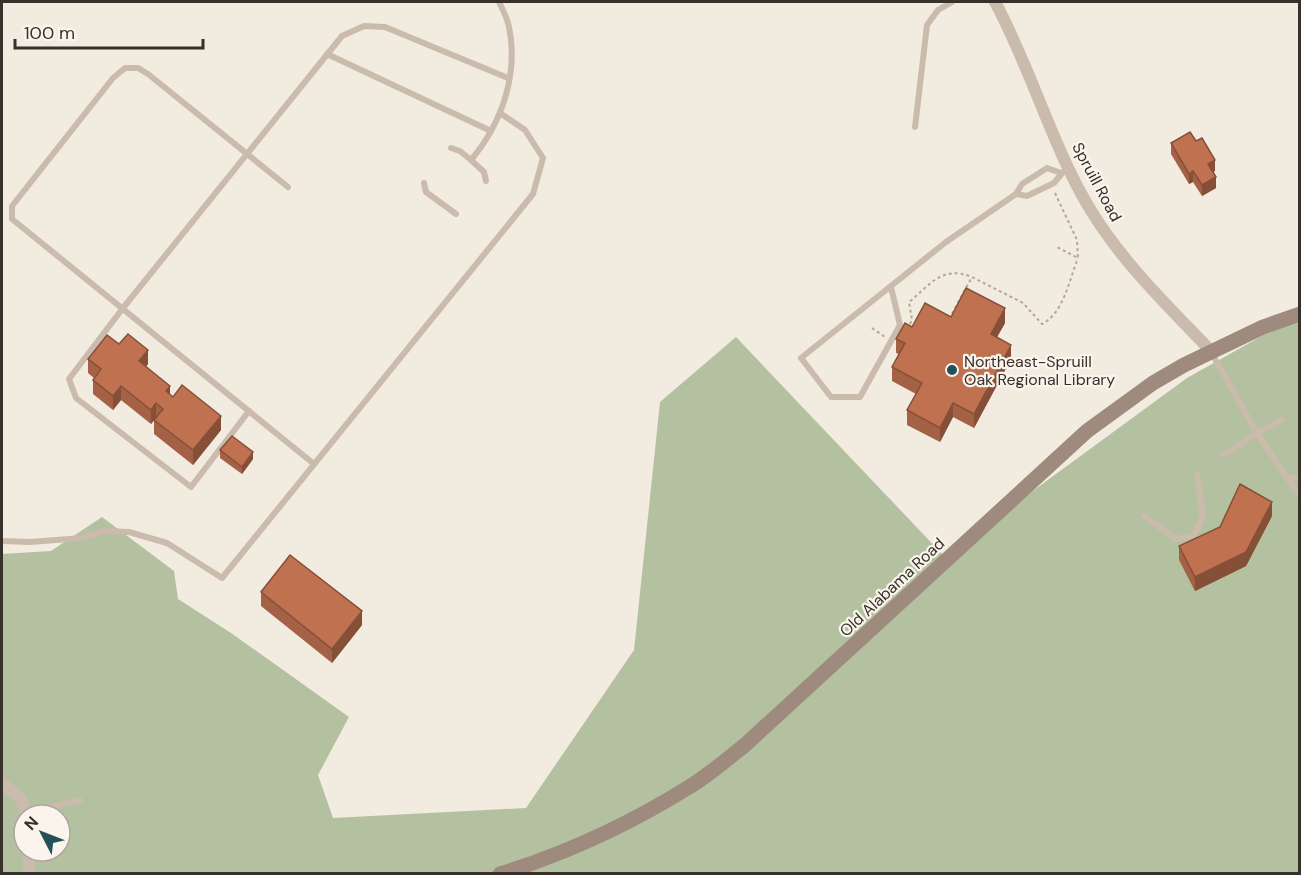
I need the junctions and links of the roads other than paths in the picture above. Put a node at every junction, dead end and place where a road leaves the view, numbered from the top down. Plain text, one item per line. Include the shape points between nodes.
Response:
1 (499, 2) edge
2 (952, 2) edge
3 (996, 2) edge
4 (327, 54) junction
5 (508, 78) junction
6 (500, 113) junction
7 (915, 127) dead end
8 (491, 131) junction
9 (451, 148) dead end
10 (247, 155) junction
11 (471, 160) junction
12 (1065, 171) junction
13 (486, 181) dead end
14 (424, 183) dead end
15 (288, 187) dead end
16 (1016, 194) junction
17 (456, 214) dead end
18 (891, 286) junction
19 (123, 308) junction
20 (1299, 314) edge
21 (1211, 351) junction
22 (249, 411) junction
23 (1282, 420) dead end
24 (1257, 433) junction
25 (1224, 455) dead end
26 (314, 464) junction
27 (1197, 474) dead end
28 (1287, 478) junction
29 (1299, 478) edge
30 (1299, 497) edge
31 (1144, 516) dead end
32 (2, 542) edge
33 (2, 783) edge
34 (80, 800) dead end
35 (23, 803) edge
36 (69, 803) edge
37 (500, 873) edge

1 - 5 lane via 508,23
2 - 7 lane via 938,10 927,25
3 - 12 street, Spruill Road
4 - 5 lane via 342,36 363,26 385,27
4 - 8 lane
4 - 10 lane
5 - 6 lane
6 - 8 lane
6 - 26 lane via 525,130 543,158 533,194
8 - 11 lane
9 - 11 lane
10 - 15 lane
10 - 19 lane
10 - 19 lane via 138,68 125,68 114,78 12,206 12,219
11 - 13 lane via 484,172
12 - 16 lane via 1052,185 1028,196
12 - 16 lane via 1047,168 1022,184
12 - 21 street, Spruill Road via 1125,259
14 - 17 lane via 426,192
16 - 18 lane via 955,235
18 - 18 lane via 900,325 860,397 831,398 801,358
19 - 22 lane
19 - 22 lane via 69,379 76,398 190,487
20 - 21 main road, Old Alabama Road
21 - 24 lane
21 - 37 main road, Old Alabama Road via 1153,383 1087,431 746,746 635,819 585,843
22 - 26 lane
23 - 24 lane
24 - 25 lane
24 - 28 lane
26 - 32 lane via 222,578 167,543 129,532
27 - 31 lane via 1203,517 1192,536 1176,539
28 - 29 lane
28 - 30 lane
33 - 35 street
34 - 36 lane

